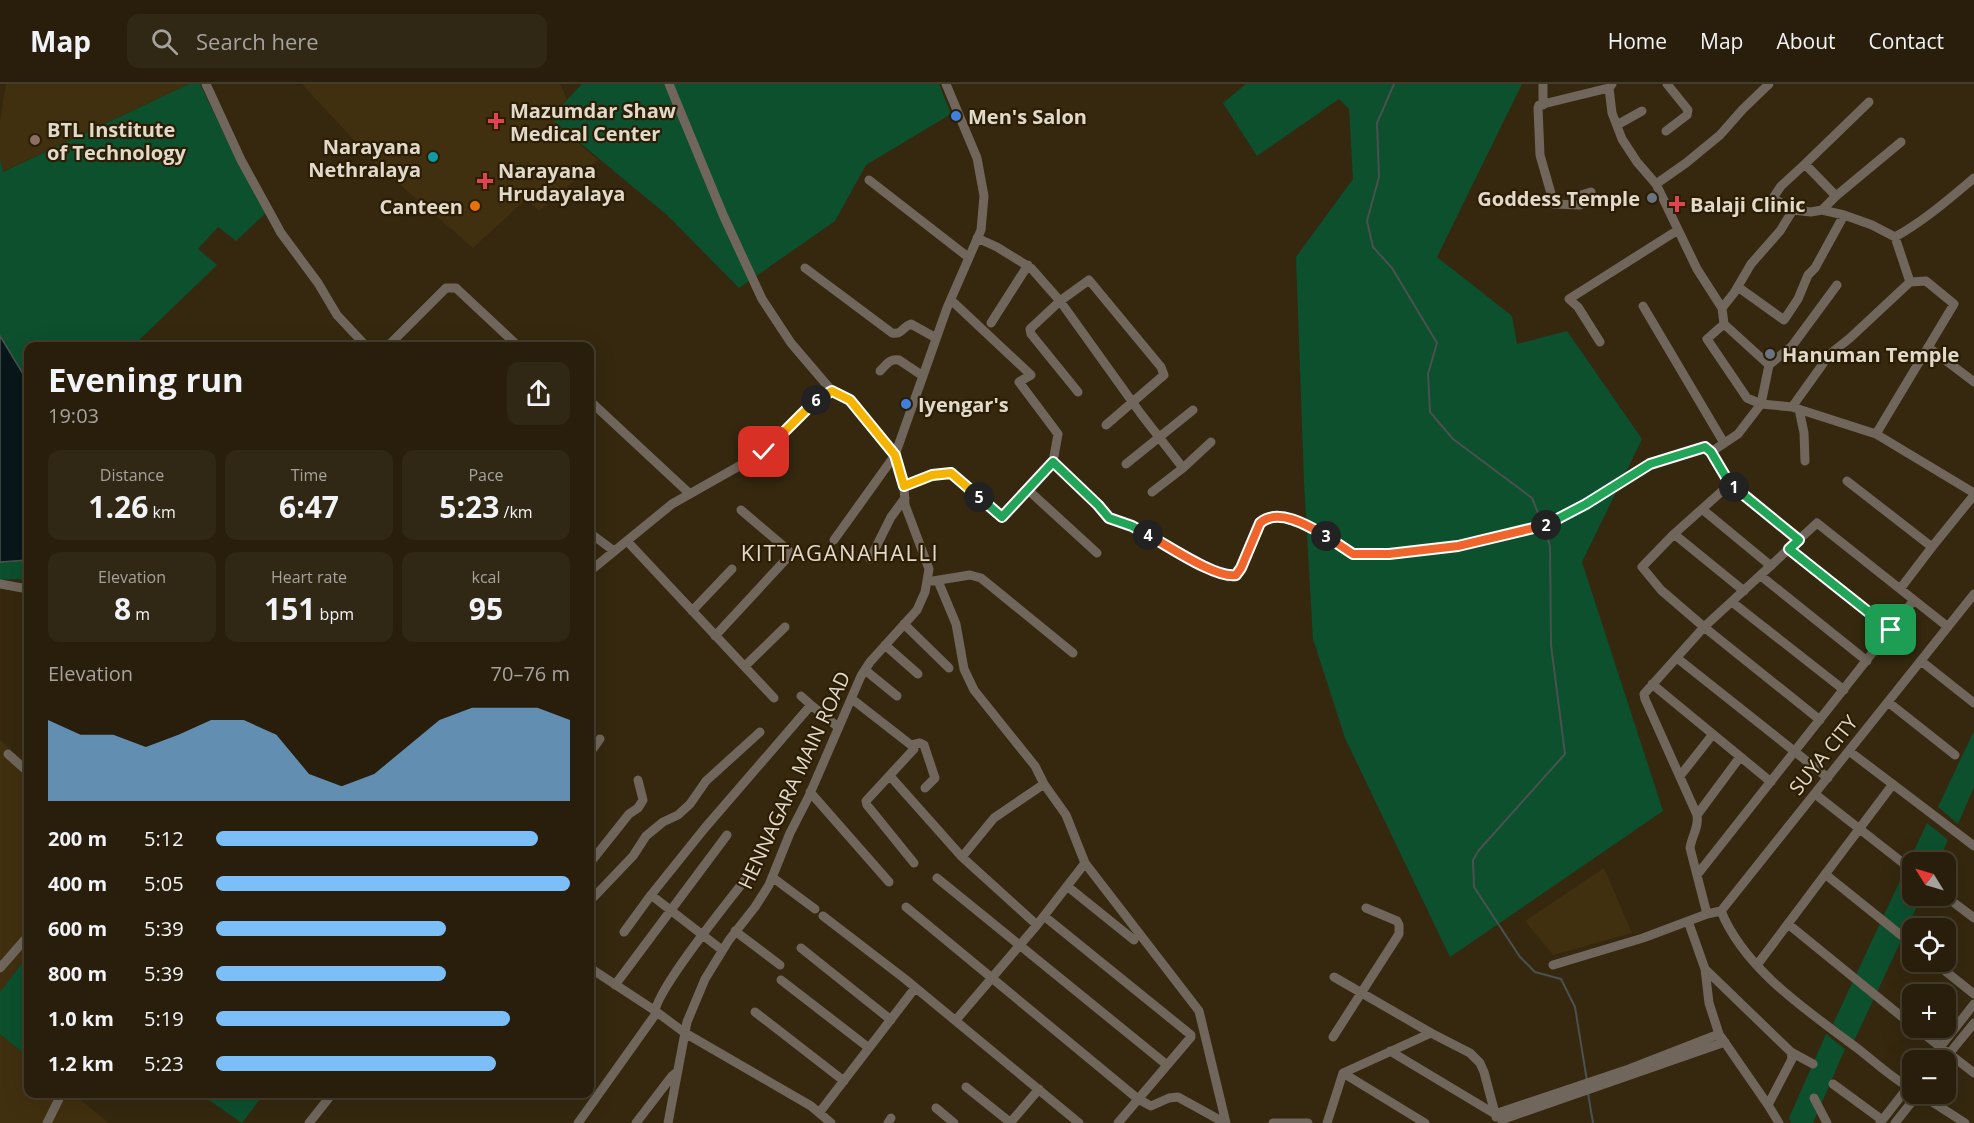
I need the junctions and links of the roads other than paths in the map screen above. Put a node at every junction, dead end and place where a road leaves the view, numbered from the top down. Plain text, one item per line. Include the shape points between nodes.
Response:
1 (206, 84) edge
2 (669, 84) edge
3 (946, 84) edge
4 (1543, 84) edge
5 (1667, 84) edge
6 (1769, 84) edge
7 (1611, 86) edge
8 (1869, 102) dead end
9 (1543, 105) junction
10 (1642, 111) dead end
11 (1617, 125) junction
12 (1666, 131) dead end
13 (1901, 142) dead end
14 (1805, 164) junction
15 (1974, 178) edge
16 (869, 180) dead end
17 (1656, 184) junction
18 (1591, 192) dead end
19 (1836, 196) junction
20 (1793, 210) junction
21 (1822, 210) junction
22 (1844, 215) junction
23 (1678, 230) junction
24 (1895, 237) junction
25 (977, 238) junction
26 (968, 257) junction
27 (1028, 266) junction
28 (805, 268) dead end
29 (1910, 282) junction
30 (1837, 285) dead end
31 (1738, 287) junction
32 (951, 300) junction
33 (1060, 301) junction
34 (1643, 306) dead end
35 (1722, 308) junction
36 (991, 323) dead end
37 (1724, 324) junction
38 (936, 338) junction
39 (362, 342) edge
40 (392, 342) edge
41 (514, 342) edge
42 (1600, 342) dead end
43 (1928, 347) junction
44 (1768, 365) junction
45 (880, 371) dead end
46 (922, 376) junction
47 (1974, 382) edge
48 (832, 391) junction
49 (1078, 392) dead end
50 (1134, 402) junction
51 (1761, 404) junction
52 (594, 405) edge
53 (1795, 408) junction
54 (1193, 410) dead end
55 (1106, 425) dead end
56 (1876, 434) junction
57 (1159, 436) junction
58 (1211, 442) dead end
59 (1724, 443) junction
60 (1711, 452) junction
61 (895, 455) junction
62 (1805, 461) dead end
63 (1053, 462) junction
64 (1126, 464) dead end
65 (1183, 468) junction
66 (1847, 481) dead end
67 (1730, 484) junction
68 (904, 486) junction
69 (1027, 489) junction
70 (1152, 492) dead end
71 (690, 494) junction
72 (1974, 494) edge
73 (905, 498) junction
74 (1702, 509) junction
75 (741, 510) dead end
76 (1674, 534) junction
77 (594, 536) edge
78 (834, 540) dead end
79 (1799, 540) junction
80 (627, 541) junction
81 (1932, 547) junction
82 (1789, 549) junction
83 (614, 551) junction
84 (1098, 553) dead end
85 (870, 559) dead end
86 (1771, 566) junction
87 (594, 568) edge
88 (732, 569) dead end
89 (1761, 576) junction
90 (933, 581) junction
91 (0, 584) edge
92 (24, 588) edge
93 (1900, 589) junction
94 (1744, 591) junction
95 (1974, 594) edge
96 (1914, 600) junction
97 (1732, 602) junction
98 (692, 611) junction
99 (904, 624) junction
100 (785, 627) dead end
101 (1704, 627) junction
102 (1948, 627) junction
103 (1891, 630) junction
104 (715, 636) junction
105 (885, 645) junction
106 (1073, 653) dead end
107 (1677, 658) junction
108 (1867, 661) junction
109 (1921, 661) junction
110 (745, 666) junction
111 (949, 668) dead end
112 (865, 670) junction
113 (918, 674) dead end
114 (1653, 684) junction
115 (1844, 690) junction
116 (801, 696) dead end
117 (897, 696) dead end
118 (774, 698) dead end
119 (852, 699) junction
120 (1888, 702) junction
121 (1974, 702) edge
122 (811, 705) junction
123 (1820, 720) junction
124 (838, 727) junction
125 (760, 732) dead end
126 (1713, 734) junction
127 (600, 739) dead end
128 (911, 745) junction
129 (594, 747) edge
130 (1849, 751) junction
131 (1795, 752) junction
132 (8, 754) dead end
133 (1955, 755) dead end
134 (1740, 757) junction
135 (24, 768) edge
136 (890, 776) junction
137 (1680, 776) junction
138 (1828, 778) junction
139 (638, 780) dead end
140 (1771, 782) junction
141 (1044, 784) junction
142 (1893, 784) junction
143 (925, 789) dead end
144 (810, 792) junction
145 (1815, 794) junction
146 (1697, 814) junction
147 (1860, 828) junction
148 (727, 835) dead end
149 (1974, 846) edge
150 (962, 857) junction
151 (594, 858) edge
152 (1902, 862) edge
153 (914, 863) dead end
154 (1085, 863) junction
155 (1825, 874) junction
156 (1697, 875) junction
157 (772, 877) junction
158 (937, 878) dead end
159 (744, 881) dead end
160 (889, 882) dead end
161 (1067, 886) junction
162 (651, 895) junction
163 (594, 897) edge
164 (1956, 904) edge
165 (906, 907) dead end
166 (1366, 908) dead end
167 (815, 909) dead end
168 (670, 911) junction
169 (1721, 911) junction
170 (1707, 914) junction
171 (824, 916) dead end
172 (1044, 916) junction
173 (1974, 918) edge
174 (1688, 921) junction
175 (1788, 924) junction
176 (1037, 925) junction
177 (624, 932) dead end
178 (735, 932) junction
179 (702, 936) junction
180 (1902, 936) edge
181 (1134, 940) dead end
182 (24, 941) edge
183 (1019, 944) junction
184 (801, 948) dead end
185 (722, 950) junction
186 (780, 965) dead end
187 (1553, 965) dead end
188 (1757, 965) junction
189 (0, 968) edge
190 (1705, 969) junction
191 (594, 971) edge
192 (1946, 972) edge
193 (1334, 977) dead end
194 (992, 978) junction
195 (781, 981) dead end
196 (615, 985) junction
197 (915, 988) junction
198 (1362, 993) junction
199 (1974, 994) edge
200 (1974, 1004) edge
201 (654, 1010) junction
202 (755, 1012) dead end
203 (1902, 1016) edge
204 (891, 1020) junction
205 (956, 1020) junction
206 (1974, 1023) edge
207 (685, 1033) junction
208 (1431, 1033) junction
209 (1333, 1037) dead end
210 (1722, 1038) junction
211 (1929, 1038) edge
212 (1940, 1047) junction
213 (869, 1048) junction
214 (1938, 1050) edge
215 (1942, 1050) edge
216 (1953, 1050) edge
217 (1390, 1051) junction
218 (1791, 1052) junction
219 (1956, 1062) edge
220 (1813, 1064) dead end
221 (1167, 1065) junction
222 (677, 1072) junction
223 (1343, 1073) junction
224 (1974, 1073) edge
225 (1902, 1079) edge
226 (843, 1081) junction
227 (1833, 1084) dead end
228 (966, 1087) dead end
229 (1039, 1089) junction
230 (1902, 1097) edge
231 (329, 1098) edge
232 (1814, 1098) dead end
233 (59, 1099) dead end
234 (1138, 1099) junction
235 (1911, 1104) edge
236 (1935, 1104) edge
237 (1768, 1105) junction
238 (936, 1108) dead end
239 (819, 1113) junction
240 (1498, 1119) edge
241 (1881, 1122) edge
242 (47, 1123) edge
243 (309, 1123) edge
244 (578, 1123) edge
245 (636, 1123) edge
246 (668, 1123) edge
247 (831, 1123) edge
248 (954, 1123) edge
249 (1011, 1123) edge
250 (1079, 1123) edge
251 (1118, 1123) edge
252 (1226, 1123) edge
253 (1273, 1123) edge
254 (1308, 1123) edge
255 (1327, 1123) edge
256 (1425, 1123) edge
257 (1779, 1123) edge
258 (1827, 1123) edge
259 (1896, 1123) edge
260 (1965, 1123) edge

1 - 39 street via 281,233 337,315
2 - 48 street via 762,299
3 - 25 street via 977,158 984,196
4 - 9 street
5 - 12 street via 1688,110
6 - 17 street via 1720,135
7 - 9 street
7 - 11 street via 1612,114
8 - 14 street
9 - 18 street via 1538,108 1540,155 1554,204 1580,205 1581,195
10 - 11 street
11 - 17 street via 1637,162
13 - 19 street
14 - 19 street
14 - 20 street via 1773,198
15 - 24 street via 1939,208
16 - 26 street
17 - 23 street
19 - 21 street
20 - 21 street
20 - 31 street
21 - 22 street
22 - 24 street
22 - 31 street via 1784,320
23 - 35 street
23 - 42 street via 1569,299
24 - 29 street
25 - 26 street
25 - 27 street
26 - 32 street
27 - 33 street
27 - 36 street
28 - 38 street via 892,333 911,324
29 - 43 street via 1926,281 1954,303
29 - 53 street via 1830,354
30 - 44 street via 1792,346
31 - 35 street
32 - 38 street
32 - 63 street via 1031,375 1019,382 1058,434
33 - 49 street via 1030,329
33 - 50 street
33 - 50 street via 1089,280 1161,367 1164,375
34 - 59 street
35 - 37 street
37 - 44 street
37 - 51 street via 1707,339 1747,398
38 - 46 street
40 - 41 street via 446,288 452,287
43 - 47 street
43 - 56 street
44 - 51 street
45 - 46 street via 895,359
46 - 61 street
48 - 61 street via 850,400
48 - 71 street via 817,399 764,452
50 - 55 street
50 - 57 street
51 - 53 street
51 - 59 street via 1738,434
52 - 71 street
53 - 56 street
53 - 62 street via 1804,433
54 - 57 street
56 - 72 street
57 - 64 street
57 - 65 street
58 - 65 street
59 - 60 street
60 - 63 street via 1705,447 1650,464 1548,525 1458,546 1353,554 1310,526 1276,516 1266,518 1260,523 1241,568 1228,577 1132,526 1109,518
60 - 67 street
61 - 68 street
61 - 78 street
63 - 69 street
65 - 70 street
66 - 81 street
67 - 74 street
67 - 79 street
68 - 69 street via 932,475 951,473 1002,517
68 - 73 street
69 - 84 street
71 - 80 street
72 - 81 street
73 - 85 street
73 - 90 street
74 - 76 street
74 - 86 street
75 - 104 street via 788,549 790,555
76 - 94 street
76 - 101 street via 1642,567 1661,590
77 - 83 street
79 - 82 street
79 - 93 street via 1817,523
80 - 83 street
80 - 98 street
81 - 93 street
82 - 86 street
82 - 103 street
83 - 87 street
86 - 89 street
88 - 98 street
89 - 94 street
89 - 108 street
90 - 99 street, HENNAGARA MAIN ROAD
90 - 106 street via 970,574 981,578
90 - 141 street via 956,624 964,669 974,690 1035,766
91 - 92 street
93 - 96 street
94 - 97 street
95 - 102 street, SUYA CITY
96 - 102 street
96 - 103 street
97 - 101 street
97 - 115 street
98 - 104 street
99 - 105 street, HENNAGARA MAIN ROAD
99 - 111 street
100 - 110 street
101 - 107 street
101 - 123 street
102 - 109 street, SUYA CITY
103 - 108 street
104 - 110 street
105 - 112 street, HENNAGARA MAIN ROAD
105 - 113 street
107 - 114 street
107 - 131 street
108 - 115 street
109 - 120 street, SUYA CITY
109 - 121 street
110 - 118 street
112 - 117 street
112 - 119 street, HENNAGARA MAIN ROAD
114 - 126 street
114 - 137 street via 1644,694 1645,699
115 - 123 street
116 - 122 street
119 - 124 street, HENNAGARA MAIN ROAD
119 - 128 street
120 - 130 street, SUYA CITY
120 - 133 street
122 - 124 street
122 - 162 street
123 - 131 street
124 - 144 street, HENNAGARA MAIN ROAD
125 - 163 street via 706,781 678,815 646,836 633,856
126 - 134 street
126 - 137 street
127 - 129 street
128 - 136 street via 914,749
128 - 143 street via 924,745 935,778
130 - 138 street, SUYA CITY
130 - 142 street
131 - 138 street
131 - 140 street
132 - 135 street
134 - 140 street
134 - 146 street
136 - 150 street
136 - 153 street via 867,798 867,805
137 - 146 street
138 - 145 street, SUYA CITY
139 - 151 street via 643,800
140 - 156 street
141 - 150 street via 994,818
141 - 154 street via 1066,815
142 - 147 street
142 - 149 street
144 - 157 street, HENNAGARA MAIN ROAD
144 - 160 street
145 - 147 street
145 - 169 street, SUYA CITY
146 - 156 street via 1690,848
147 - 152 street
147 - 155 street
148 - 168 street
150 - 176 street
154 - 161 street
154 - 252 street via 1199,1011
155 - 175 street
155 - 180 street
156 - 170 street
157 - 167 street
157 - 178 street, HENNAGARA MAIN ROAD
158 - 183 street
159 - 179 street
161 - 172 street
161 - 181 street
162 - 168 street
162 - 177 street
164 - 173 street
165 - 194 street
166 - 198 street via 1397,921 1400,930
168 - 179 street
168 - 196 street
169 - 170 street
169 - 188 street
170 - 174 street
171 - 197 street
172 - 176 street
172 - 221 street via 1191,1035
174 - 187 street
174 - 190 street
175 - 188 street
175 - 203 street
176 - 183 street
178 - 185 street, HENNAGARA MAIN ROAD
178 - 186 street
179 - 185 street
179 - 201 street
182 - 189 street
183 - 194 street
183 - 221 street
184 - 204 street
185 - 207 street, HENNAGARA MAIN ROAD via 705,979
188 - 225 street via 1785,994
190 - 210 street via 1709,1003
190 - 218 street
191 - 196 street
192 - 199 street
193 - 198 street
194 - 205 street
194 - 234 street
195 - 213 street
196 - 201 street
197 - 204 street
197 - 205 street
198 - 208 street
198 - 209 street
200 - 212 street
201 - 207 street
201 - 244 street via 655,1015
202 - 226 street
204 - 213 street
205 - 229 street
206 - 216 street
207 - 222 street, HENNAGARA MAIN ROAD
207 - 239 street
208 - 217 street
208 - 240 street via 1470,1053 1480,1063
210 - 237 street
210 - 240 street
211 - 212 street
212 - 214 street
212 - 215 street
213 - 226 street
217 - 223 street
217 - 240 street
218 - 220 street
218 - 237 street via 1792,1059
219 - 224 street
221 - 234 street
222 - 245 street
222 - 246 street, HENNAGARA MAIN ROAD
223 - 255 street
223 - 256 street
226 - 239 street
227 - 241 street
228 - 249 street
229 - 249 street
229 - 250 street
230 - 241 street
231 - 243 street
232 - 258 street
233 - 242 street
234 - 251 street
234 - 252 street via 1151,1106 1178,1097
235 - 259 street
236 - 260 street
237 - 257 street
238 - 248 street
239 - 247 street
253 - 254 street

